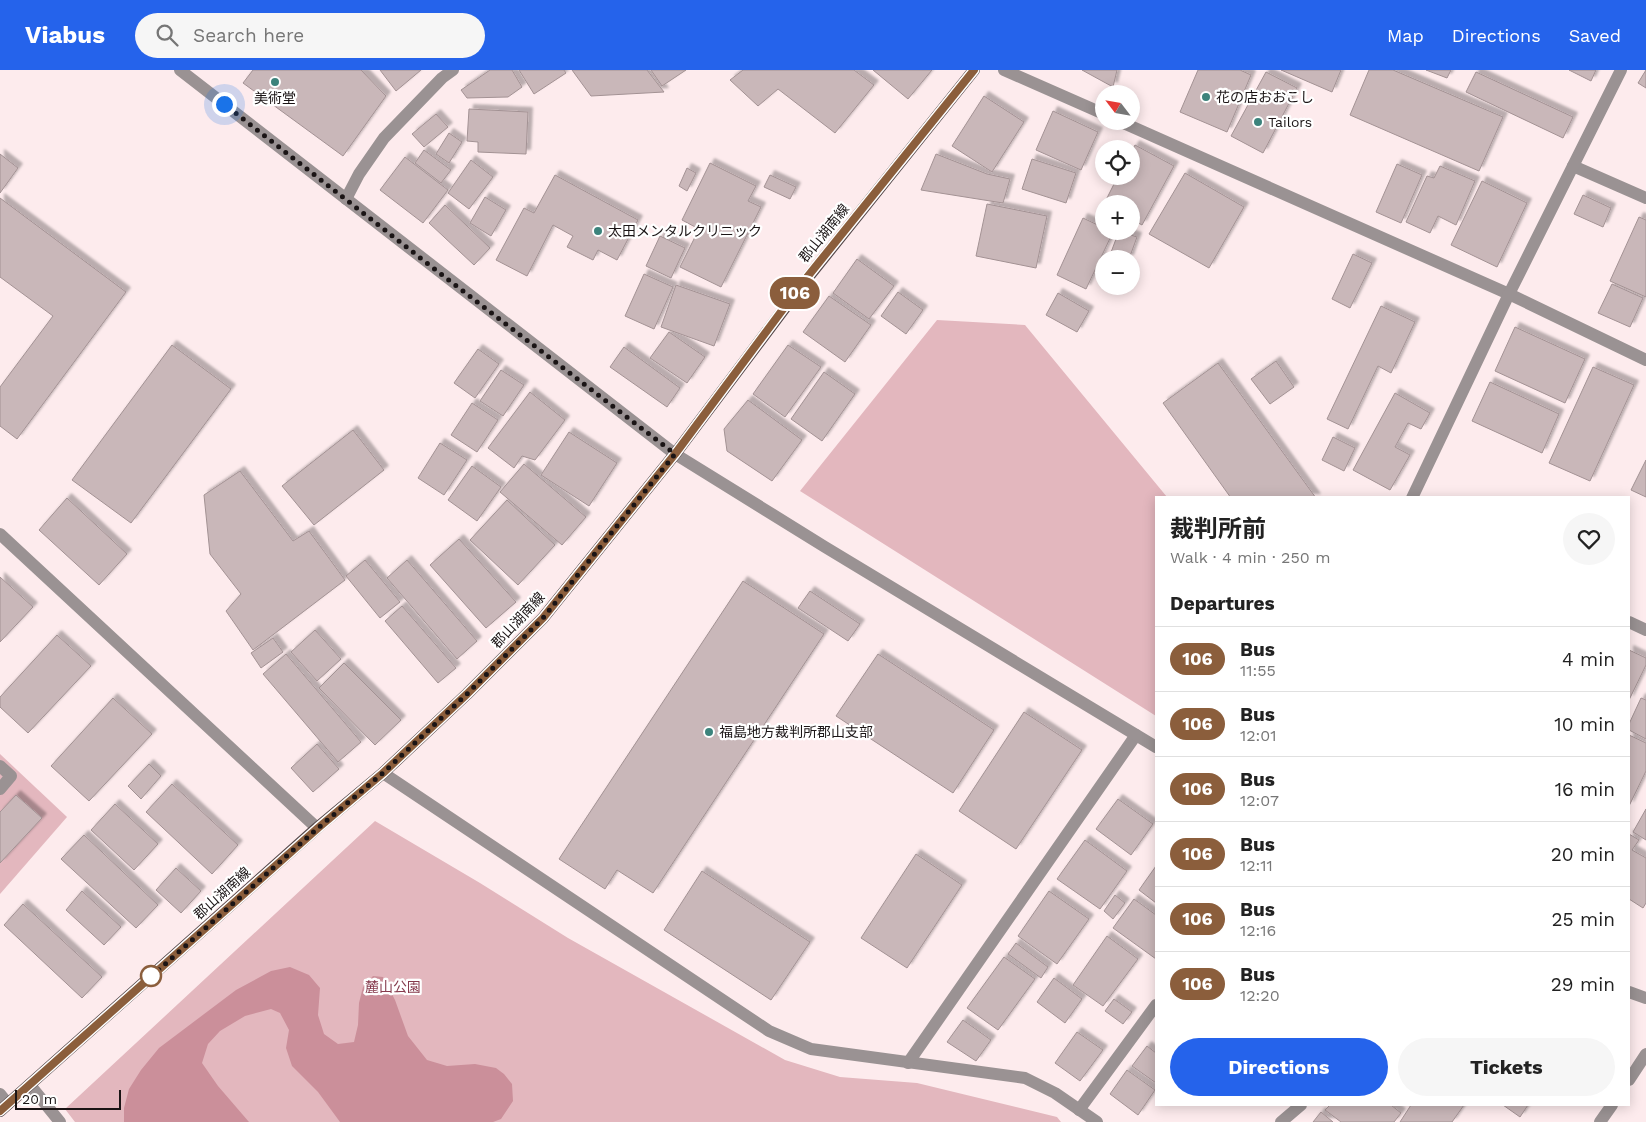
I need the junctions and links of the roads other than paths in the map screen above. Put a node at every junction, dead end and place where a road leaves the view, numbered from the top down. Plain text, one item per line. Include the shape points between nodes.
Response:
1 (180, 70) edge
2 (453, 70) edge
3 (974, 70) edge
4 (1004, 70) edge
5 (1621, 70) edge
6 (1095, 110) edge
7 (1139, 130) edge
8 (1573, 166) junction
9 (346, 198) junction
10 (1646, 198) edge
11 (1509, 294) junction
12 (1646, 360) edge
13 (675, 454) junction
14 (1413, 496) edge
15 (0, 534) edge
16 (1630, 622) edge
17 (1646, 630) edge
18 (1136, 735) junction
19 (1155, 746) edge
20 (0, 766) edge
21 (383, 773) junction
22 (0, 789) edge
23 (318, 828) junction
24 (1630, 992) edge
25 (1646, 998) edge
26 (1155, 1006) edge
27 (1646, 1054) edge
28 (908, 1063) junction
29 (1630, 1078) edge
30 (30, 1085) junction
31 (3, 1103) edge
32 (1300, 1106) edge
33 (1611, 1106) edge
34 (1080, 1110) junction
35 (60, 1122) edge
36 (1098, 1122) edge
37 (1281, 1122) edge
38 (1600, 1122) edge

1 - 9 street
2 - 9 street via 384,138
3 - 13 main road, 郡山湖南線 via 804,281
4 - 6 street
5 - 8 street
7 - 11 street
8 - 10 street
8 - 11 street
9 - 13 street
11 - 12 street
11 - 14 street
13 - 18 street
13 - 21 main road, 郡山湖南線 via 543,618
15 - 23 street
16 - 17 street
18 - 19 street
18 - 28 street
20 - 22 street via 11,776
21 - 23 main road, 郡山湖南線
21 - 28 street via 769,1031 811,1049
23 - 30 main road, 郡山湖南線
24 - 25 street
26 - 34 street
27 - 29 street
28 - 34 street via 1025,1078
30 - 31 main road, 郡山湖南線
30 - 35 street
32 - 37 street
33 - 38 street
34 - 36 street

